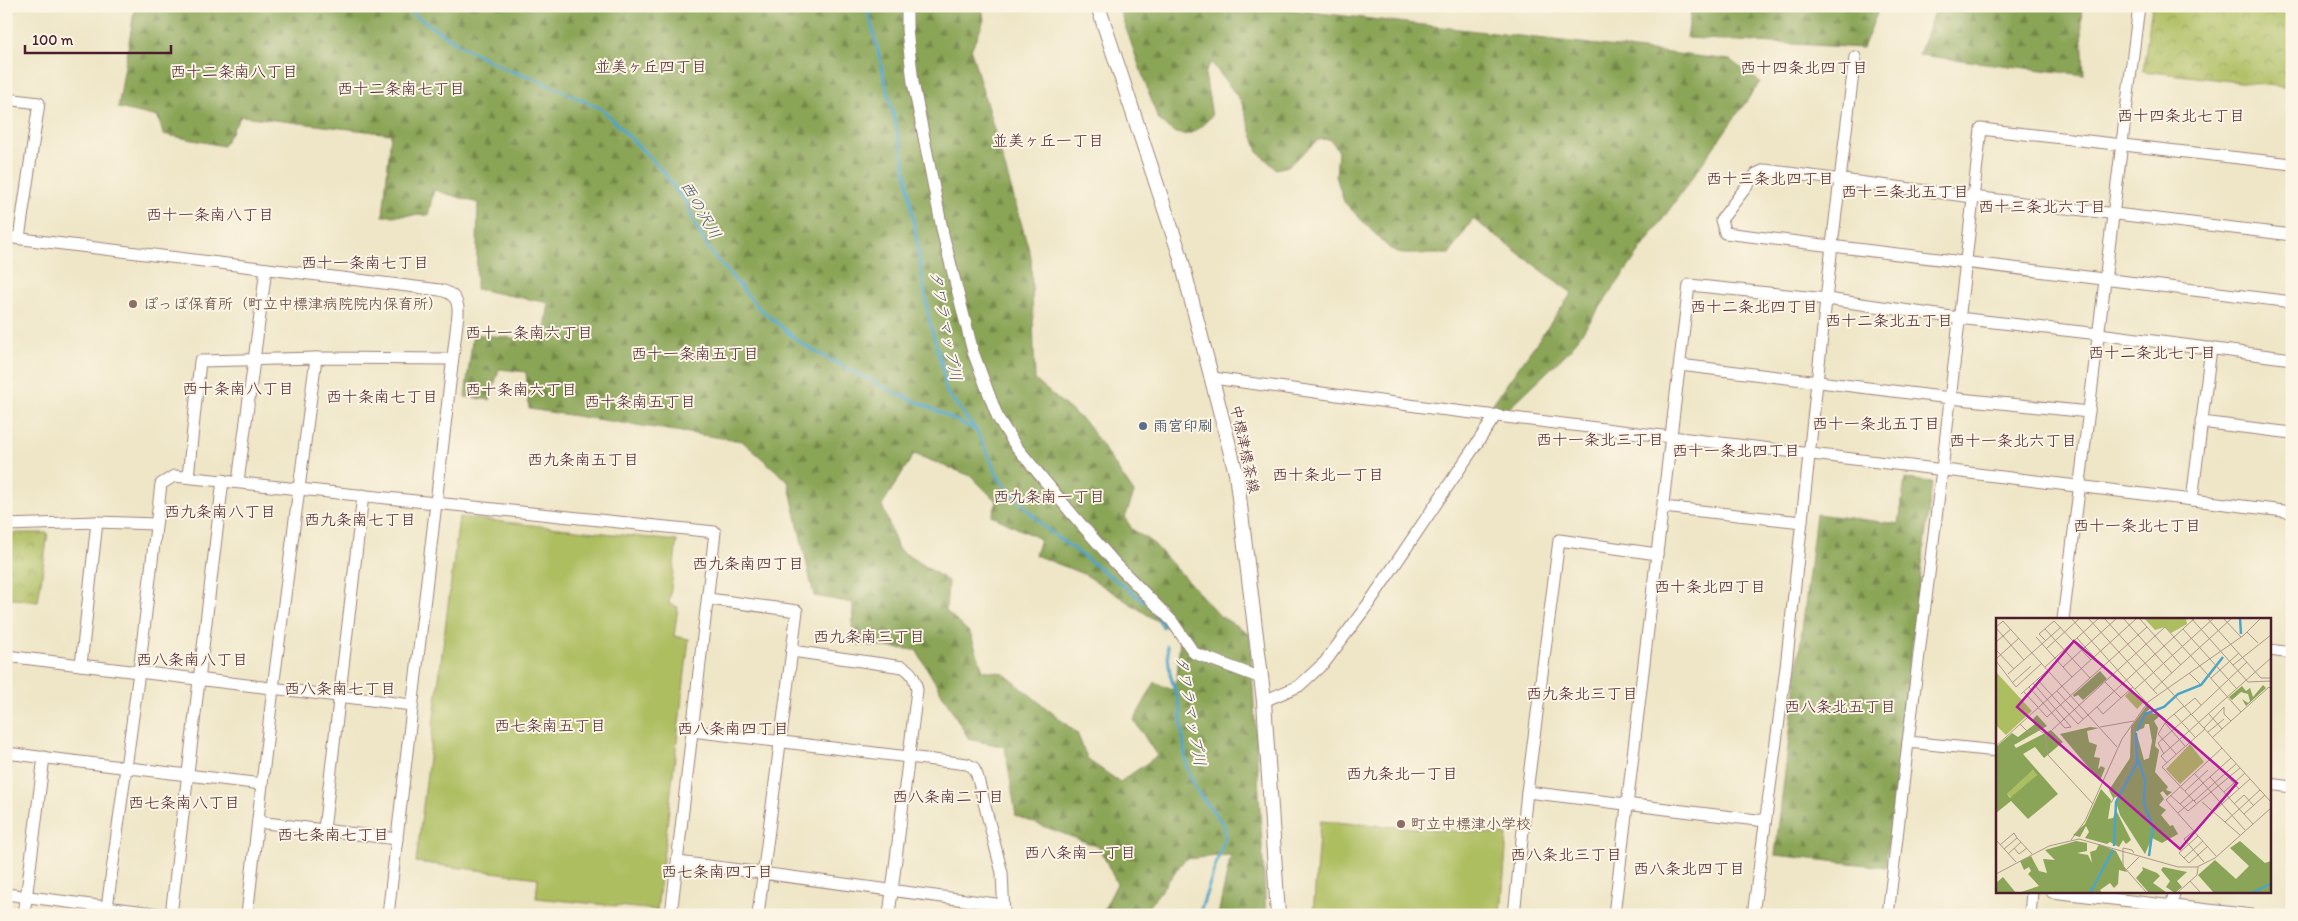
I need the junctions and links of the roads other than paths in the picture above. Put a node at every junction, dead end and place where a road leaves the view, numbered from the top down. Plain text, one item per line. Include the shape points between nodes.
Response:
1 (907, 6) edge
2 (1098, 6) edge
3 (2138, 6) edge
4 (1855, 58) dead end
5 (6, 99) edge
6 (2122, 143) junction
7 (2292, 164) edge
8 (1841, 181) junction
9 (1973, 197) junction
10 (2113, 214) junction
11 (2292, 234) edge
12 (6, 237) edge
13 (19, 238) junction
14 (1832, 245) junction
15 (1965, 263) junction
16 (266, 269) junction
17 (2106, 280) junction
18 (1827, 298) junction
19 (2292, 302) edge
20 (1958, 318) junction
21 (2099, 334) junction
22 (2211, 348) junction
23 (316, 358) junction
24 (2292, 359) edge
25 (253, 360) junction
26 (452, 360) junction
27 (1680, 365) junction
28 (1213, 378) junction
29 (1818, 381) junction
30 (1950, 398) junction
31 (2089, 412) junction
32 (1496, 416) junction
33 (2202, 422) junction
34 (2292, 433) edge
35 (1672, 436) junction
36 (1809, 454) junction
37 (1942, 470) junction
38 (188, 477) junction
39 (224, 480) junction
40 (238, 482) junction
41 (2079, 486) junction
42 (300, 489) junction
43 (363, 495) junction
44 (2192, 500) junction
45 (436, 502) junction
46 (1663, 508) junction
47 (2292, 512) edge
48 (97, 522) junction
49 (1802, 522) junction
50 (155, 524) junction
51 (6, 525) edge
52 (1657, 554) junction
53 (708, 600) junction
54 (2063, 618) edge
55 (2270, 650) edge
56 (792, 651) junction
57 (2292, 653) edge
58 (6, 656) edge
59 (81, 665) junction
60 (139, 672) junction
61 (1261, 678) junction
62 (200, 679) junction
63 (273, 688) junction
64 (339, 696) junction
65 (1264, 701) junction
66 (412, 704) junction
67 (692, 731) junction
68 (780, 742) junction
69 (1908, 742) junction
70 (1996, 751) edge
71 (6, 753) edge
72 (44, 757) junction
73 (910, 757) junction
74 (125, 767) junction
75 (188, 775) junction
76 (262, 784) junction
77 (2270, 784) edge
78 (2292, 787) edge
79 (1527, 792) junction
80 (1626, 803) junction
81 (1764, 821) junction
82 (258, 822) junction
83 (324, 830) junction
84 (397, 839) junction
85 (678, 862) junction
86 (763, 873) junction
87 (892, 890) junction
88 (6, 894) edge
89 (2032, 894) edge
90 (2065, 894) edge
91 (2174, 894) edge
92 (26, 897) junction
93 (1004, 910) edge
94 (2172, 910) edge
95 (107, 911) edge
96 (24, 915) edge
97 (169, 915) edge
98 (247, 915) edge
99 (388, 915) edge
100 (671, 915) edge
101 (758, 915) edge
102 (889, 915) edge
103 (1278, 915) edge
104 (1514, 915) edge
105 (1614, 915) edge
106 (1753, 915) edge
107 (1888, 915) edge
108 (2030, 915) edge
109 (2252, 915) edge

1 - 61 street via 913,82 943,234 973,352 998,418 1015,445 1073,515 1172,621 1194,653
2 - 28 main road, 中標津標茶線 via 1180,255
3 - 6 street
4 - 8 street
5 - 13 street via 39,103
6 - 7 street
6 - 9 street via 1982,129
6 - 10 street
8 - 9 street
8 - 14 street
8 - 14 street via 1765,170 1756,174 1721,220 1724,233
9 - 10 street
9 - 15 street
10 - 11 street
10 - 17 street
12 - 13 street
13 - 16 street
14 - 15 street
14 - 18 street
15 - 17 street
15 - 20 street
16 - 25 street
16 - 26 street via 448,292 458,305
17 - 19 street
17 - 21 street
18 - 20 street
18 - 27 street via 1689,285
18 - 29 street
20 - 21 street
20 - 30 street
21 - 22 street
21 - 31 street
22 - 24 street
22 - 33 street
23 - 25 street
23 - 26 street
23 - 42 street
25 - 38 street via 200,361
25 - 40 street
26 - 45 street
27 - 29 street
27 - 35 street
28 - 32 street
28 - 61 main road, 中標津標茶線 via 1236,473
29 - 30 street
29 - 36 street
30 - 31 street
30 - 37 street
31 - 41 street
32 - 35 street
32 - 65 street via 1325,662 1299,686
33 - 34 street
33 - 44 street
35 - 36 street
35 - 46 street
36 - 37 street
36 - 49 street
37 - 41 street
37 - 69 street
38 - 39 street
38 - 50 street via 174,476 161,484
39 - 40 street
39 - 62 street
40 - 42 street
41 - 44 street
41 - 54 street
42 - 43 street
42 - 63 street
43 - 45 street
43 - 64 street
44 - 47 street
45 - 53 street via 715,532
45 - 66 street
46 - 49 street
46 - 52 street
48 - 50 street
48 - 51 street
48 - 59 street
49 - 81 street via 1786,668
50 - 60 street
52 - 79 street via 1559,540
52 - 80 street
53 - 56 street via 797,611
53 - 67 street
55 - 57 street
56 - 68 street
56 - 73 street via 903,666 910,671 916,679 917,690
58 - 59 street
59 - 60 street
60 - 62 street
60 - 74 street
61 - 65 main road, 中標津標茶線
62 - 63 street
62 - 75 street
63 - 64 street
63 - 76 street
64 - 66 street
64 - 83 street
65 - 103 main road, 中標津標茶線
66 - 84 street
67 - 68 street
67 - 85 street
68 - 73 street
68 - 86 street
69 - 70 street
69 - 107 street
71 - 72 street
72 - 74 street
72 - 92 street
73 - 87 street
73 - 93 street via 973,767 1002,873
74 - 75 street
74 - 95 street
75 - 76 street
75 - 97 street
76 - 82 street
77 - 78 street
79 - 80 street
79 - 104 street
80 - 81 street
80 - 105 street
81 - 106 street
82 - 83 street
82 - 98 street
83 - 84 street
84 - 99 street
85 - 86 street
85 - 100 street
86 - 87 street
86 - 101 street
87 - 93 street
87 - 102 street
88 - 92 street
89 - 108 street
90 - 94 street
91 - 94 street
92 - 95 street
92 - 96 street
94 - 109 street
95 - 97 street

